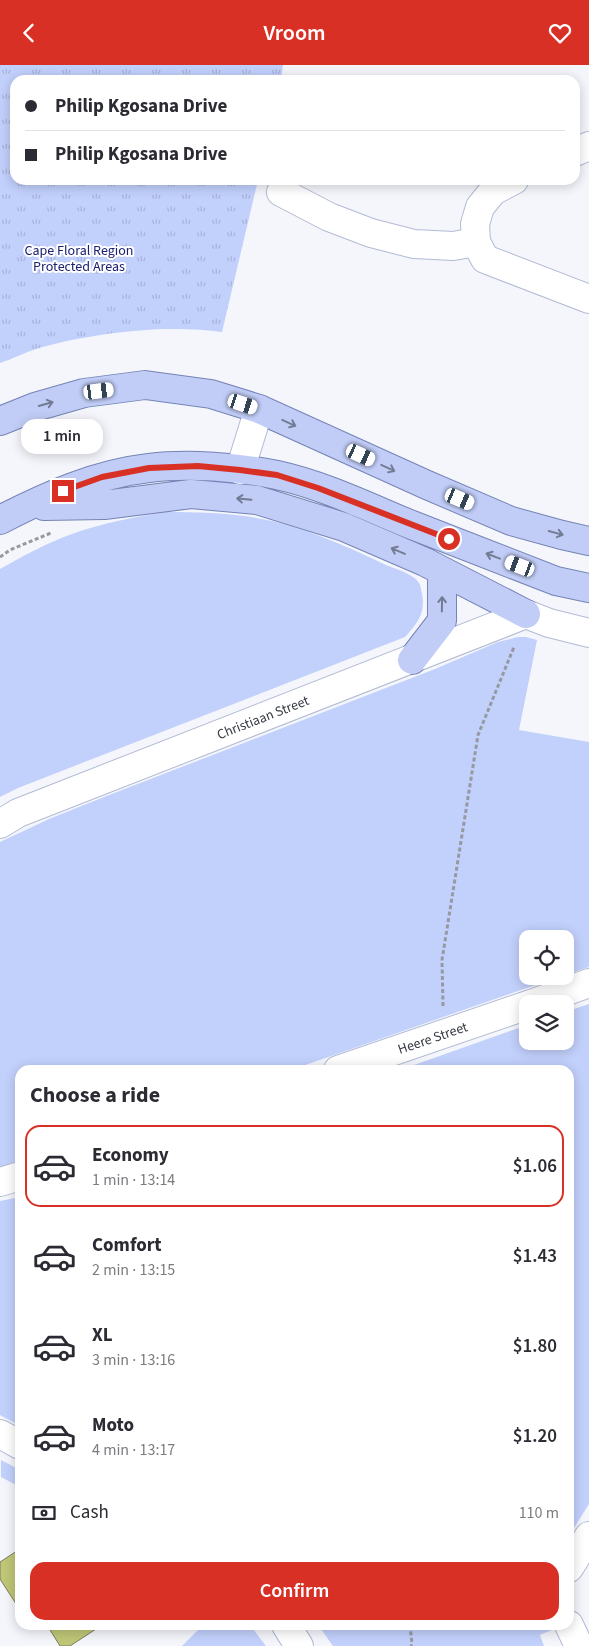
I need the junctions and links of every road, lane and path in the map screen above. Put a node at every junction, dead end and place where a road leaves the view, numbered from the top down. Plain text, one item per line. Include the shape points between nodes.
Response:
1 (504, 185) edge
2 (282, 192) dead end
3 (476, 242) junction
4 (589, 299) edge
5 (259, 409) junction
6 (0, 421) edge
7 (240, 470) junction
8 (27, 506) junction
9 (0, 521) edge
10 (53, 533) dead end
11 (589, 541) edge
12 (0, 557) edge
13 (442, 571) junction
14 (589, 588) edge
15 (526, 614) junction
16 (589, 633) edge
17 (412, 660) junction
18 (0, 824) edge
19 (589, 983) edge
20 (555, 995) edge
21 (519, 1008) edge
22 (442, 1035) junction
23 (353, 1065) edge
24 (15, 1178) edge
25 (0, 1182) edge
26 (0, 1434) edge
27 (15, 1442) edge
28 (589, 1536) edge
29 (574, 1560) edge
30 (289, 1630) edge
31 (411, 1630) edge
32 (571, 1630) edge
33 (299, 1646) edge
34 (411, 1646) edge
35 (579, 1646) edge

1 - 3 street via 493,191 480,207 474,224
2 - 3 street via 329,217 379,235 414,244 453,246
3 - 4 street via 485,259
6 -> 5 main road via 34,407 84,393 145,385 211,394
5 - 7 street
5 -> 11 main road via 511,521
7 - 8 main road via 198,466 149,468 102,477
14 -> 7 main road via 556,581 318,488 277,475
8 - 9 main road
13 -> 8 main road via 344,527 257,500 191,494 104,505
10 - 12 path
13 - 15 main road
17 -> 13 main road via 442,621
15 - 16 street
15 - 17 street, Christiaan Street
15 - 22 path via 478,735 442,960
17 - 18 street, Christiaan Street via 18,813
19 - 20 street, Heere Street
21 - 22 street, Heere Street
22 - 23 street, Heere Street
24 - 25 street
26 - 27 street
28 - 29 street
30 - 33 street
31 - 34 path
32 - 35 street

